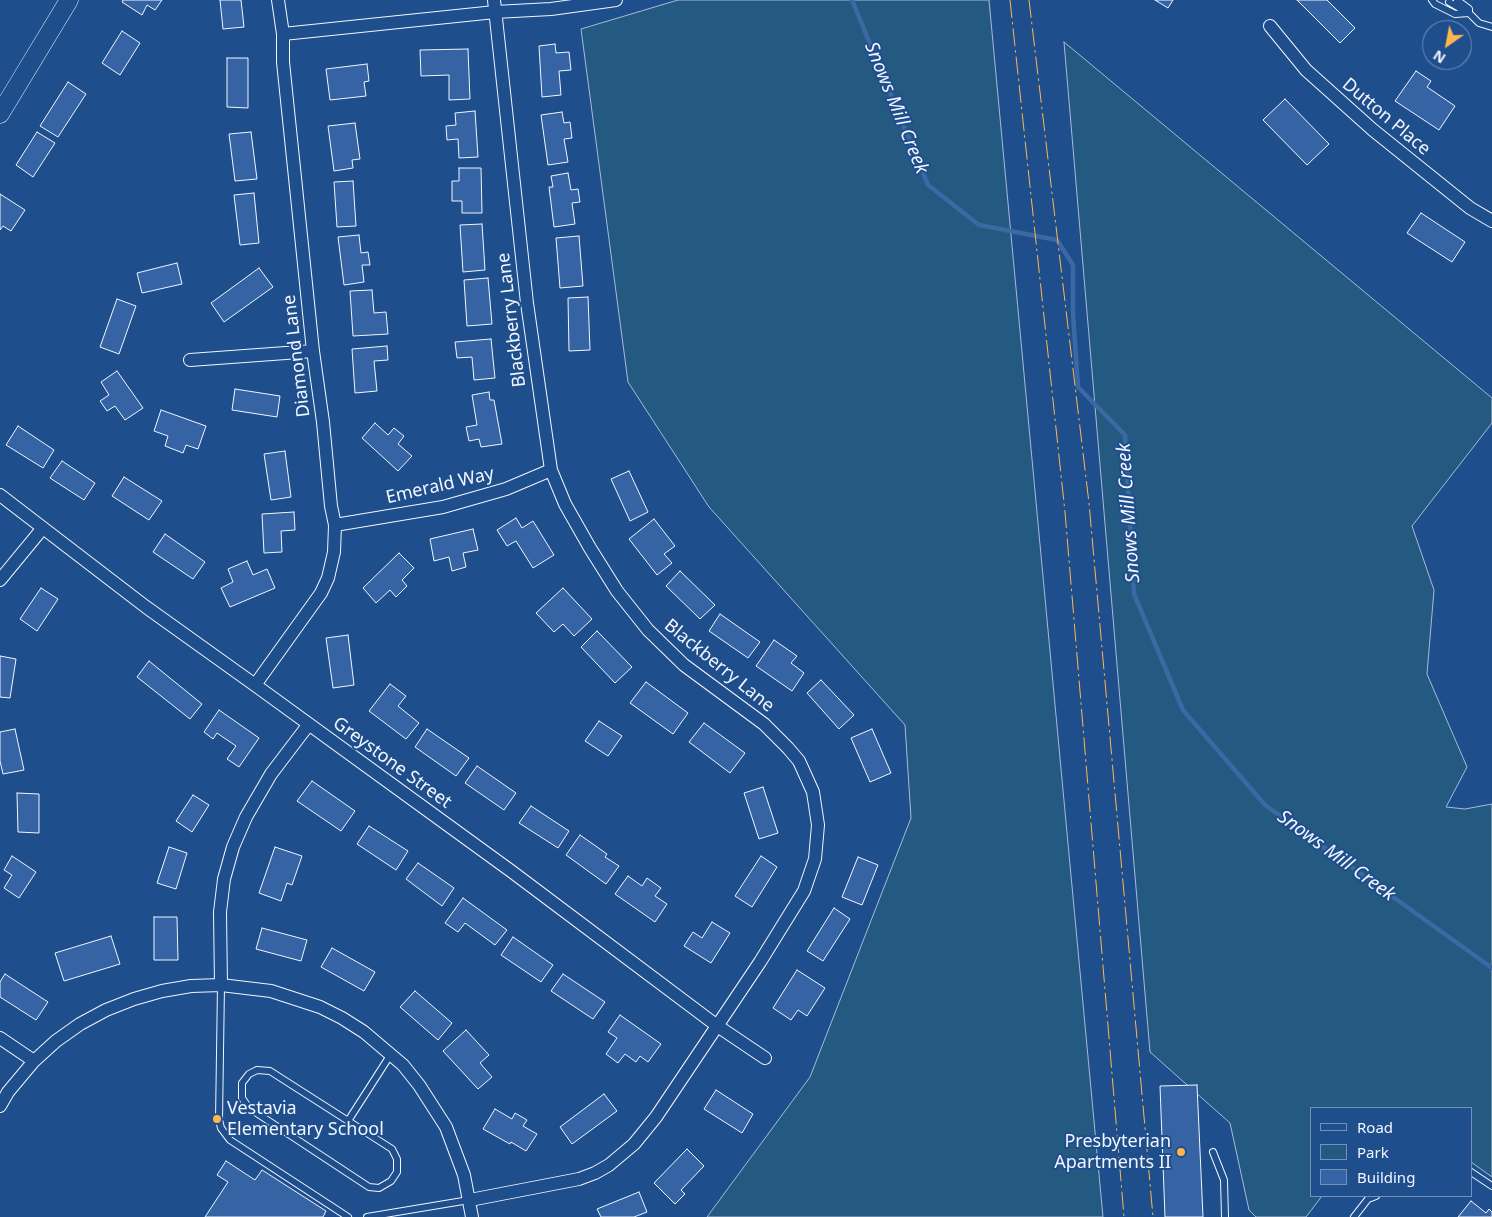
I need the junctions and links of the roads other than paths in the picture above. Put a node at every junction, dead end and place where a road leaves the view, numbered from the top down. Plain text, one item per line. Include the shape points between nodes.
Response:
1 (69, 0) edge
2 (278, 0) edge
3 (616, 0) edge
4 (1432, 0) edge
5 (1457, 0) edge
6 (1470, 0) edge
7 (1449, 2) dead end
8 (494, 6) edge
9 (1469, 11) junction
10 (1270, 26) dead end
11 (1492, 27) edge
12 (283, 34) junction
13 (0, 114) edge
14 (1492, 221) edge
15 (312, 351) junction
16 (190, 360) dead end
17 (551, 470) junction
18 (0, 495) edge
19 (335, 525) junction
20 (42, 529) junction
21 (0, 580) edge
22 (255, 685) junction
23 (309, 724) junction
24 (221, 985) junction
25 (716, 1026) junction
26 (0, 1038) edge
27 (391, 1054) junction
28 (765, 1058) dead end
29 (34, 1061) junction
30 (0, 1106) edge
31 (348, 1121) junction
32 (1213, 1152) dead end
33 (1472, 1173) edge
34 (1492, 1186) edge
35 (1373, 1197) edge
36 (470, 1200) junction
37 (348, 1217) edge
38 (367, 1217) edge
39 (472, 1217) edge
40 (1225, 1217) edge
41 (1354, 1217) edge

1 - 13 main road
2 - 12 street, Diamond Lane
3 - 8 street via 551,9
4 - 9 lane via 1454,14
5 - 9 lane
6 - 9 lane
7 - 9 lane
8 - 12 street
8 - 17 street, Blackberry Lane via 526,303
9 - 11 lane via 1479,23
10 - 14 street, Dutton Place via 1306,70 1373,130 1470,208
12 - 15 street, Diamond Lane via 283,62
15 - 16 street
15 - 19 street, Diamond Lane
17 - 19 street, Emerald Way via 506,489 443,507
17 - 25 street, Blackberry Lane via 566,504 617,592 648,630 684,665 776,735 798,761 813,792 818,842 804,891
18 - 20 street, Greystone Street
19 - 22 street, Diamond Lane via 334,552 321,593
20 - 21 street
20 - 22 street, Greystone Street
22 - 23 street, Greystone Street
23 - 24 street via 272,774 246,817 233,847 224,879 220,912
23 - 25 street, Greystone Street
24 - 27 street via 271,991 320,1007 364,1032
24 - 29 street via 162,991 124,1002 80,1024
24 - 37 lane via 221,1128 230,1140
25 - 28 street, Greystone Street
25 - 36 street, Blackberry Lane via 656,1117 634,1144 609,1165 579,1179
26 - 29 street
27 - 31 lane
27 - 36 street via 434,1105 464,1175
29 - 30 street
31 - 31 lane via 270,1071 257,1070 242,1083 242,1098 249,1108 273,1124 369,1187 378,1188 391,1181 397,1172 398,1159 392,1149
32 - 40 lane via 1224,1180
33 - 34 lane
35 - 41 lane
36 - 38 lane
36 - 39 street

